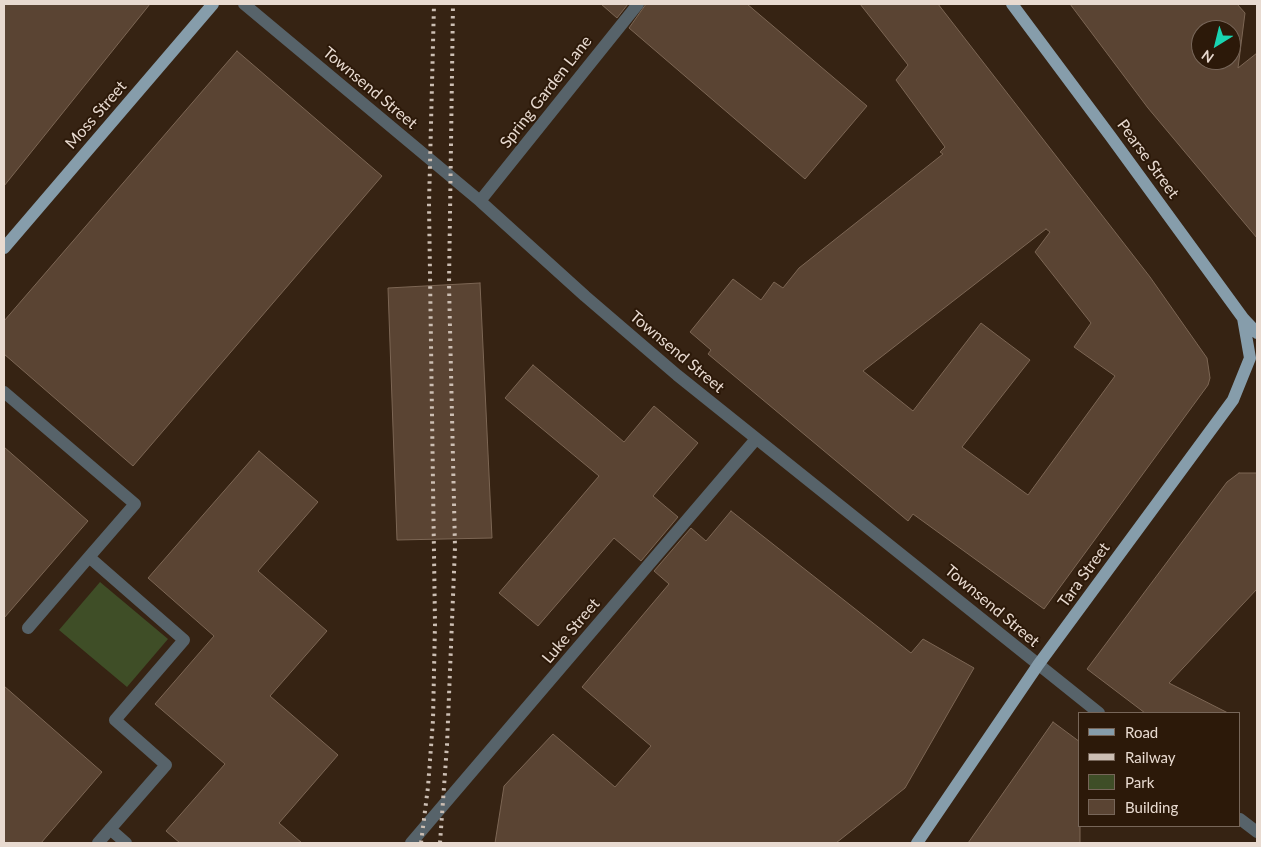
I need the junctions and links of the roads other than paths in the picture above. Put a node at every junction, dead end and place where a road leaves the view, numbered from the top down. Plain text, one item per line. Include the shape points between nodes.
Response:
1 (214, 4) edge
2 (244, 4) edge
3 (638, 4) edge
4 (1012, 4) edge
5 (480, 201) junction
6 (4, 248) edge
7 (1242, 318) junction
8 (1257, 333) edge
9 (4, 392) edge
10 (756, 439) junction
11 (89, 557) junction
12 (28, 628) dead end
13 (1038, 665) junction
14 (1098, 712) edge
15 (1241, 820) edge
16 (110, 829) junction
17 (1257, 832) edge
18 (98, 843) edge
19 (126, 843) edge
20 (412, 843) edge
21 (916, 843) edge

1 - 6 main road, Moss Street
2 - 5 street, Townsend Street
3 - 5 street, Spring Garden Lane
4 - 7 main road, Pearse Street via 1112,136
5 - 10 street, Townsend Street via 585,296
7 - 8 main road, Pearse Street
7 - 13 main road, Tara Street via 1250,358 1233,400
9 - 11 street via 134,504
10 - 13 street, Townsend Street via 925,571
10 - 20 street, Luke Street
11 - 12 street
11 - 16 street via 184,640 115,720 166,765
13 - 14 street, Townsend Street
13 - 21 main road, Tara Street
15 - 17 street
16 - 18 street
16 - 19 street

